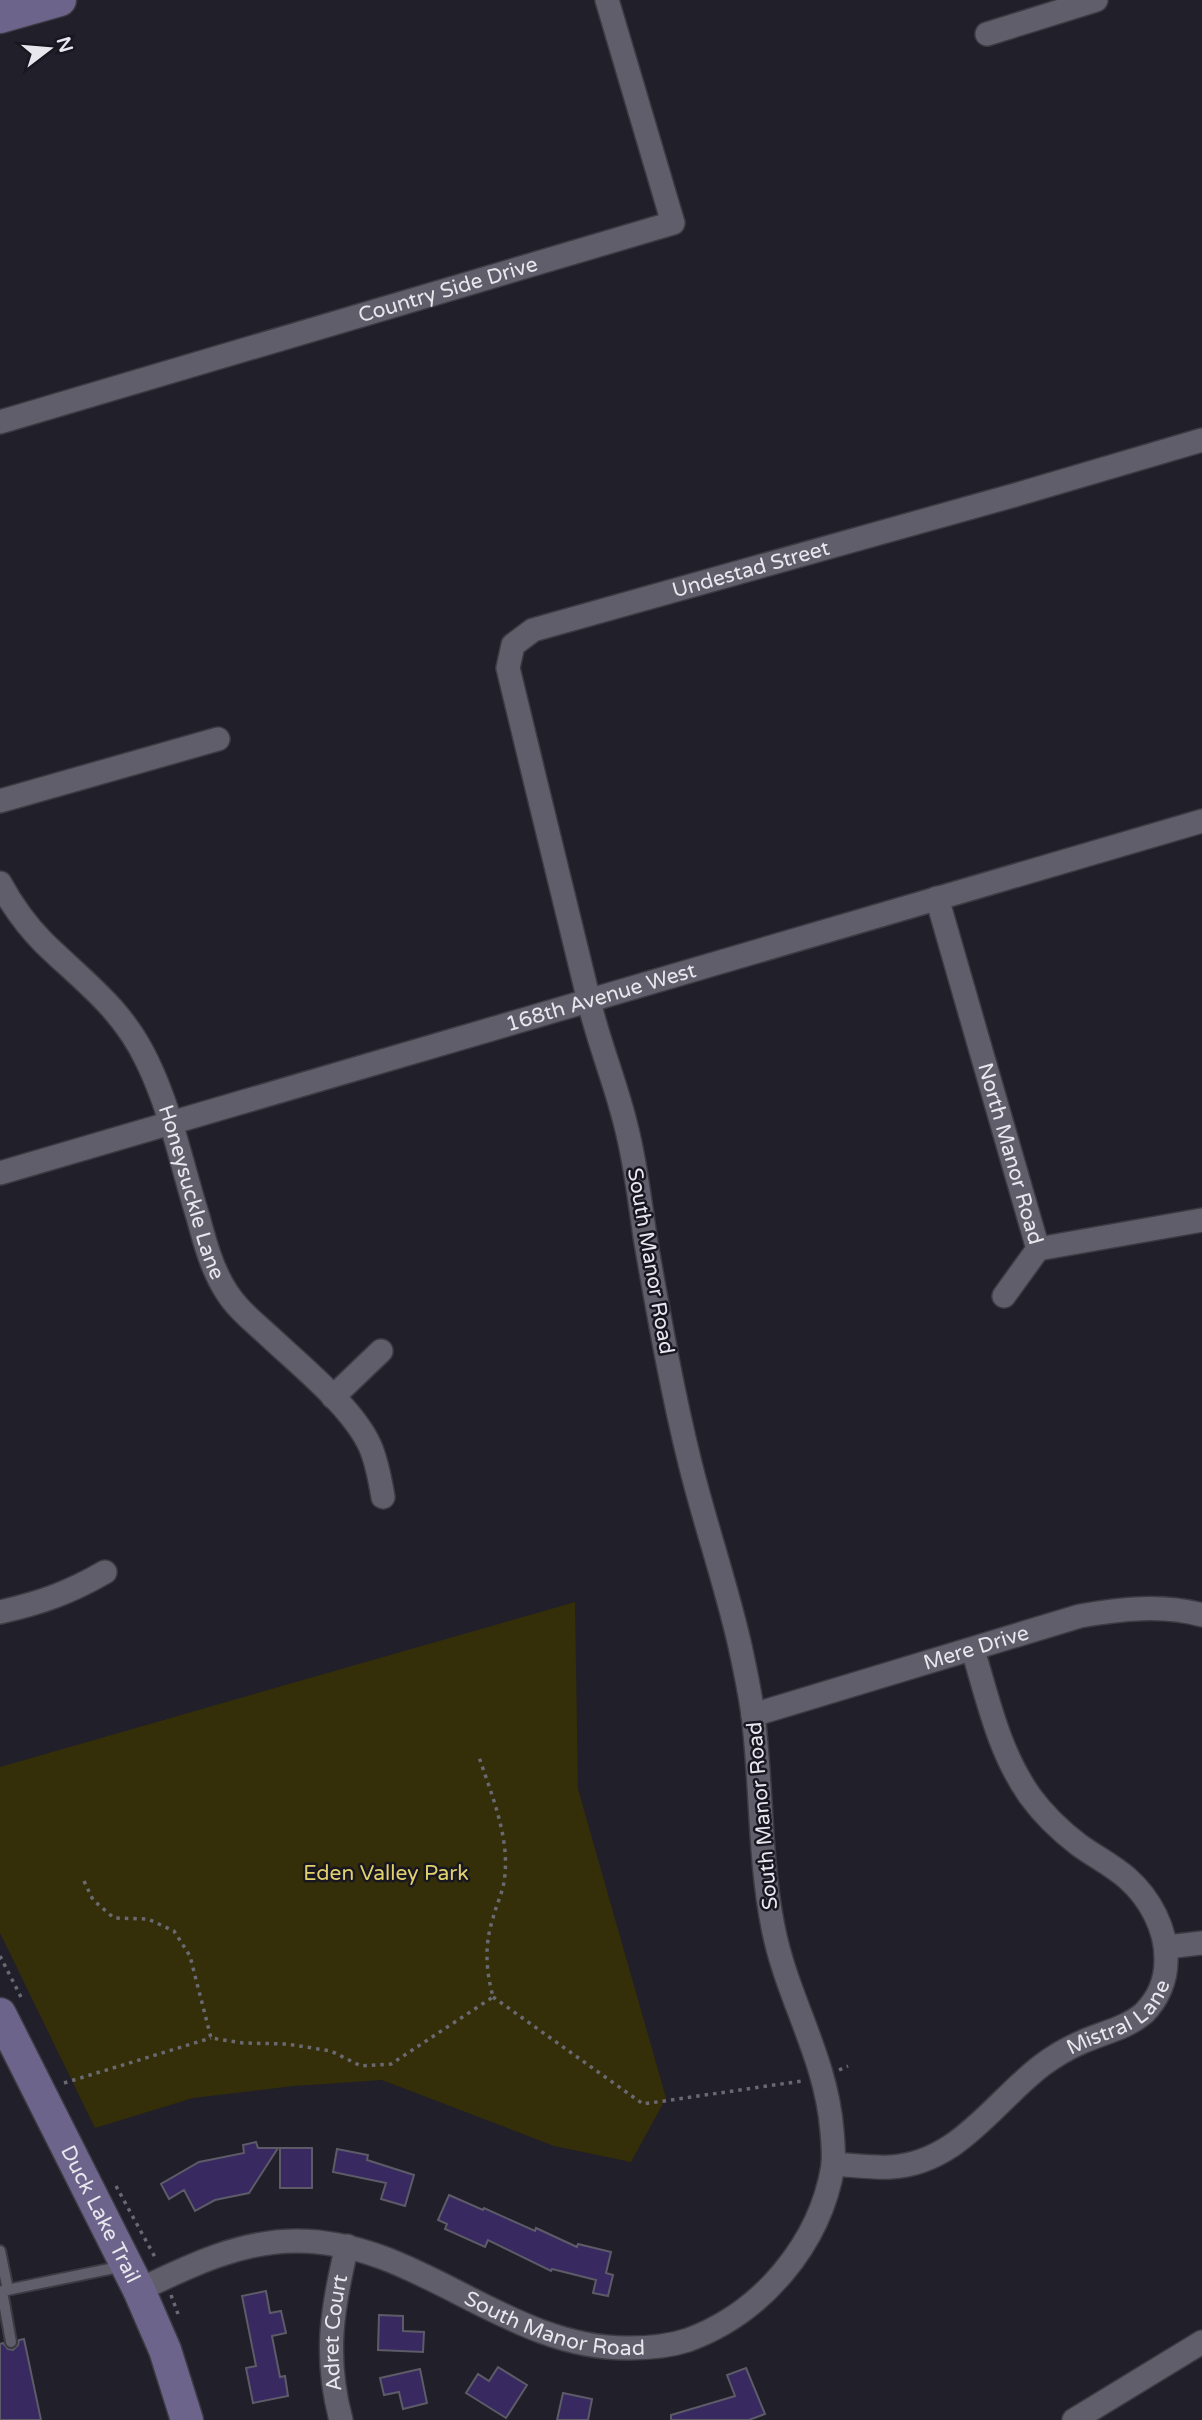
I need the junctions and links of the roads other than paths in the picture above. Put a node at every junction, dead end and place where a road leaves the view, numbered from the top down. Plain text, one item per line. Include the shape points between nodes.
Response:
1 (60, 0) edge
2 (607, 0) edge
3 (1096, 0) edge
4 (0, 18) edge
5 (987, 34) dead end
6 (0, 422) edge
7 (1202, 440) edge
8 (508, 668) joint
9 (218, 739) dead end
10 (0, 801) edge
11 (1202, 821) edge
12 (0, 883) edge
13 (937, 898) junction
14 (589, 999) junction
15 (170, 1123) junction
16 (0, 1172) edge
17 (1202, 1220) edge
18 (1038, 1249) junction
19 (1004, 1296) dead end
20 (381, 1351) dead end
21 (333, 1397) junction
22 (383, 1497) dead end
23 (105, 1572) dead end
24 (0, 1612) edge
25 (1202, 1615) edge
26 (972, 1650) junction
27 (753, 1715) junction
28 (1202, 1943) edge
29 (1167, 1947) junction
30 (0, 2014) edge
31 (833, 2164) junction
32 (347, 2246) junction
33 (0, 2251) edge
34 (133, 2278) junction
35 (3, 2291) edge
36 (11, 2342) dead end
37 (1202, 2342) edge
38 (187, 2420) edge
39 (341, 2420) edge
40 (1074, 2420) edge

1 - 4 street
2 - 6 street, Country Side Drive via 673,223
3 - 5 street
7 - 8 street, Undestad Street via 533,630 513,645
8 - 14 street, South Manor Road
9 - 10 street
11 - 13 street, 168th Avenue West
12 - 15 street, Honeysuckle Lane via 43,942 103,997 128,1028 147,1062
13 - 14 street, 168th Avenue West
13 - 18 street, North Manor Road
14 - 15 street, 168th Avenue West
14 - 27 street, South Manor Road via 627,1128 690,1461 739,1643
15 - 16 street, 168th Avenue West
15 - 21 street, Honeysuckle Lane via 213,1266 227,1293
17 - 18 street, North Manor Road
18 - 19 street
20 - 21 street
21 - 22 street, Honeysuckle Lane via 369,1443
23 - 24 street via 76,1589
25 - 26 street, Mere Drive via 1154,1608 1118,1609 1080,1616
26 - 27 street, Mere Drive
26 - 29 street, Mistral Lane via 999,1737 1032,1798 1078,1844 1128,1878 1146,1898
27 - 31 street, South Manor Road via 764,1874 774,1932 824,2078
28 - 29 street
29 - 31 street, Mistral Lane via 1166,1976 1144,2012 1044,2064 955,2145 925,2160 892,2167
30 - 34 street, Duck Lake Trail via 17,2058
31 - 32 street, South Manor Road via 817,2218 782,2275 757,2300 684,2342 645,2348 573,2343 528,2328 385,2257
32 - 34 street, South Manor Road via 263,2243
32 - 39 street, Adret Court via 333,2304 330,2349
33 - 35 lane
34 - 35 lane
34 - 38 street, Duck Lake Trail via 165,2350
35 - 36 lane
37 - 40 street

